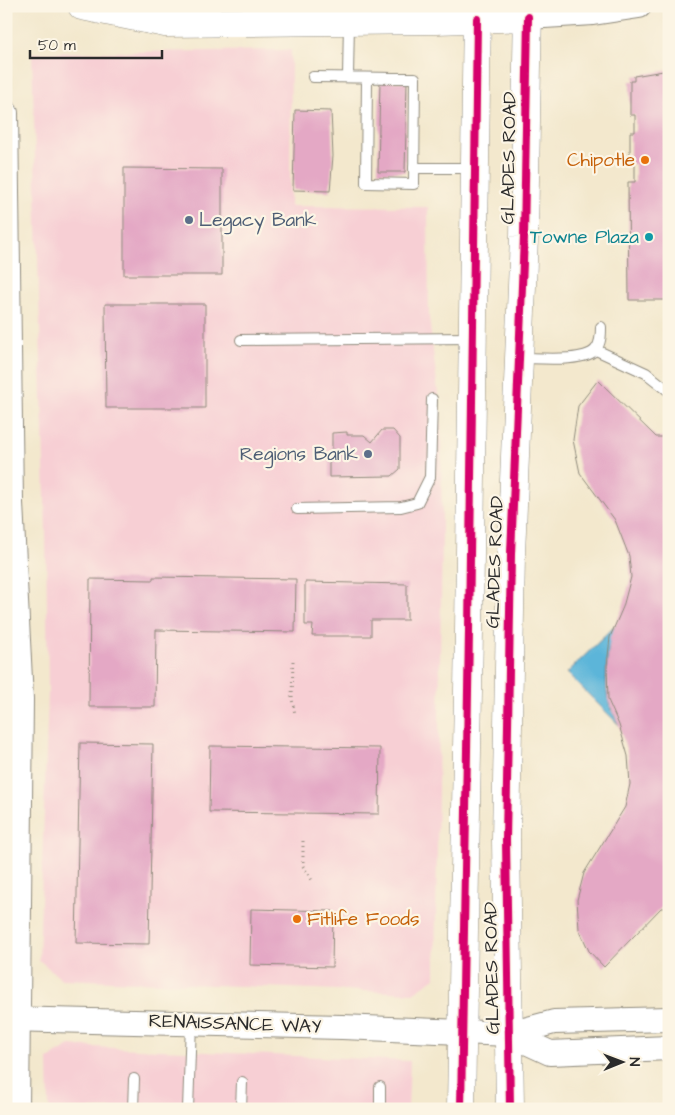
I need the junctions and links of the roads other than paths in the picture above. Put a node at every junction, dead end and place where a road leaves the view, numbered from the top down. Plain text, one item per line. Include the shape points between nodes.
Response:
1 (82, 6) edge
2 (639, 6) edge
3 (528, 12) edge
4 (477, 13) edge
5 (349, 20) junction
6 (313, 77) dead end
7 (348, 78) junction
8 (367, 78) junction
9 (6, 113) edge
10 (414, 168) junction
11 (475, 168) junction
12 (601, 327) dead end
13 (473, 338) junction
14 (241, 340) dead end
15 (596, 350) junction
16 (519, 358) junction
17 (669, 391) edge
18 (432, 399) dead end
19 (9, 503) edge
20 (297, 509) dead end
21 (14, 722) edge
22 (12, 1019) edge
23 (669, 1019) edge
24 (191, 1023) junction
25 (463, 1032) junction
26 (510, 1034) junction
27 (669, 1048) edge
28 (134, 1079) dead end
29 (242, 1082) dead end
30 (380, 1088) dead end
31 (17, 1109) edge
32 (133, 1109) edge
33 (188, 1109) edge
34 (241, 1109) edge
35 (380, 1109) edge
36 (461, 1109) edge
37 (510, 1109) edge

1 - 5 main road via 165,22
2 - 3 street via 593,14
3 - 4 main road
3 - 16 main road, GLADES ROAD
4 - 5 main road
4 - 11 main road, GLADES ROAD
5 - 7 lane
6 - 7 lane
7 - 8 lane
8 - 10 lane via 415,78
8 - 10 lane via 366,183 414,184
9 - 19 street
10 - 11 lane
11 - 13 main road, GLADES ROAD
12 - 15 lane
13 - 14 lane
13 - 25 main road, GLADES ROAD
15 - 16 lane via 573,358
15 - 17 lane via 646,373
16 - 26 main road, GLADES ROAD via 511,554 506,840
18 - 20 lane via 430,477 417,503 401,507
19 - 21 street via 21,675
21 - 22 street
22 - 24 street, RENAISSANCE WAY
22 - 31 street
23 - 26 street via 554,1022
24 - 25 street, RENAISSANCE WAY
24 - 33 lane
25 - 26 street, RENAISSANCE WAY
25 - 36 main road, GLADES ROAD
26 - 27 street via 550,1053
26 - 37 main road, GLADES ROAD
28 - 32 lane
29 - 34 lane
30 - 35 lane

